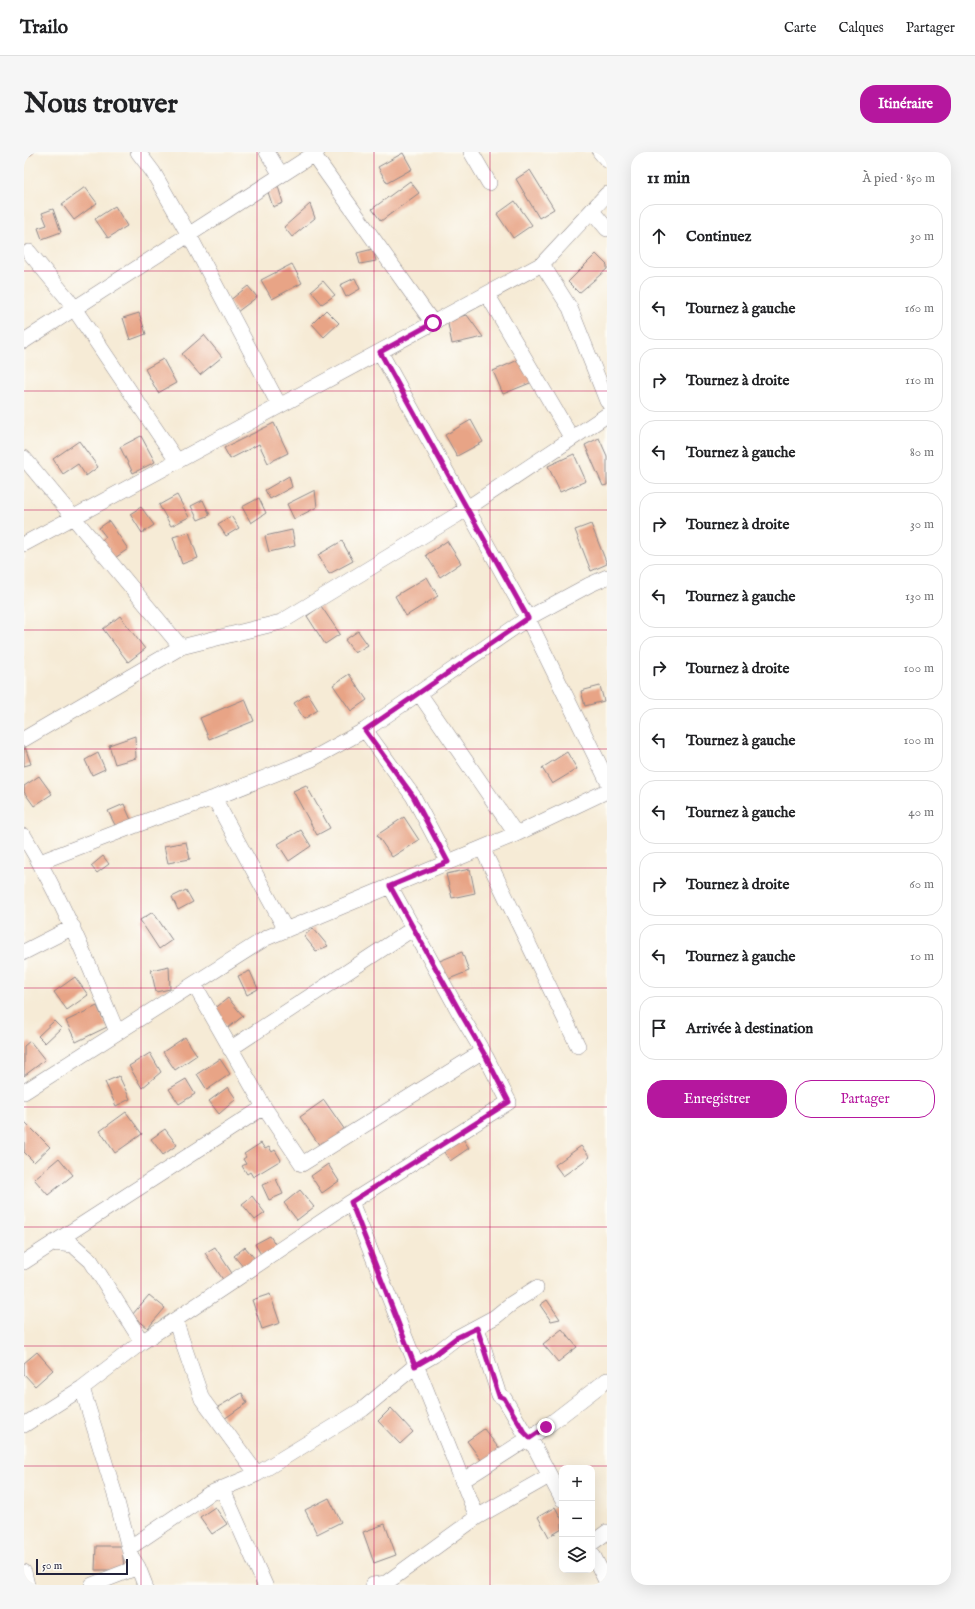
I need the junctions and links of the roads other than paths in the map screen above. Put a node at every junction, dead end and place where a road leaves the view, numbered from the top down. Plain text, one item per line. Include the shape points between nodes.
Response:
1 (138, 152) edge
2 (267, 152) edge
3 (471, 152) edge
4 (600, 152) edge
5 (315, 153) edge
6 (607, 160) edge
7 (281, 175) junction
8 (489, 182) dead end
9 (607, 194) edge
10 (592, 211) junction
11 (607, 229) edge
12 (188, 235) junction
13 (29, 252) dead end
14 (542, 264) junction
15 (487, 294) junction
16 (74, 309) junction
17 (433, 323) junction
18 (24, 341) edge
19 (380, 352) junction
20 (607, 401) edge
21 (279, 405) junction
22 (607, 414) edge
23 (572, 437) junction
24 (24, 458) edge
25 (177, 461) junction
26 (467, 508) junction
27 (74, 516) junction
28 (24, 544) edge
29 (607, 577) edge
30 (528, 618) junction
31 (181, 647) junction
32 (419, 693) junction
33 (365, 730) junction
34 (24, 739) edge
35 (607, 780) edge
36 (607, 791) edge
37 (214, 798) junction
38 (516, 834) junction
39 (24, 836) edge
40 (482, 848) junction
41 (40, 862) junction
42 (448, 862) junction
43 (390, 886) junction
44 (73, 928) junction
45 (414, 928) junction
46 (286, 930) junction
47 (24, 952) edge
48 (194, 984) junction
49 (117, 1032) junction
50 (578, 1046) dead end
51 (230, 1049) junction
52 (483, 1051) junction
53 (24, 1092) edge
54 (264, 1107) junction
55 (351, 1202) junction
56 (53, 1243) junction
57 (24, 1262) edge
58 (536, 1288) dead end
59 (175, 1320) junction
60 (477, 1328) junction
61 (142, 1342) junction
62 (415, 1366) junction
63 (607, 1380) edge
64 (82, 1388) junction
65 (24, 1425) edge
66 (530, 1438) junction
67 (257, 1474) junction
68 (549, 1476) junction
69 (462, 1481) junction
70 (222, 1488) junction
71 (559, 1494) edge
72 (477, 1518) junction
73 (607, 1532) edge
74 (595, 1541) edge
75 (129, 1548) junction
76 (595, 1558) edge
77 (138, 1567) junction
78 (24, 1572) edge
79 (607, 1583) edge
80 (382, 1584) edge
81 (27, 1585) edge
82 (92, 1585) edge
83 (145, 1585) edge
84 (265, 1585) edge

1 - 12 street via 153,172
2 - 7 street
3 - 8 street
4 - 6 street
5 - 7 street
5 - 17 street
7 - 12 street
9 - 10 street
10 - 11 street
10 - 14 street
12 - 16 street
12 - 21 street
13 - 16 street
14 - 15 street
14 - 20 street via 570,308
15 - 17 street
15 - 23 street
16 - 18 street
16 - 25 street
17 - 19 street
19 - 21 street
19 - 26 street
21 - 25 street
22 - 23 street
23 - 26 street
24 - 27 street
25 - 27 street
26 - 30 street
26 - 31 street via 281,622
27 - 28 street
27 - 31 street
29 - 30 street
30 - 32 street
30 - 35 street
31 - 34 street
32 - 33 street
32 - 38 street
33 - 37 street via 312,759
33 - 42 street via 413,796
36 - 38 street
37 - 41 street
37 - 46 street
38 - 40 street
39 - 41 street
40 - 42 street
40 - 50 street
41 - 44 street
42 - 43 street
43 - 45 street
43 - 46 street
44 - 47 street
44 - 49 street
45 - 51 street
45 - 52 street
46 - 48 street via 266,938
48 - 49 street
48 - 51 street
49 - 53 street
51 - 54 street
52 - 54 street via 302,1164
52 - 55 street via 509,1102
54 - 56 street
55 - 59 street
55 - 62 street
56 - 57 street
56 - 61 street via 73,1245 91,1261
58 - 60 street
59 - 61 street
59 - 67 street via 202,1399
60 - 62 street via 456,1338
60 - 66 street via 499,1396 504,1398
61 - 64 street
62 - 67 street via 363,1409
62 - 69 street
63 - 66 street
64 - 65 street
64 - 75 street
66 - 68 street
66 - 69 street
67 - 70 street
68 - 71 street
68 - 72 street
69 - 72 street
70 - 75 street via 209,1494
70 - 84 street
72 - 80 street
73 - 74 street
75 - 77 street
76 - 79 street
77 - 82 street
77 - 83 street
78 - 81 street

